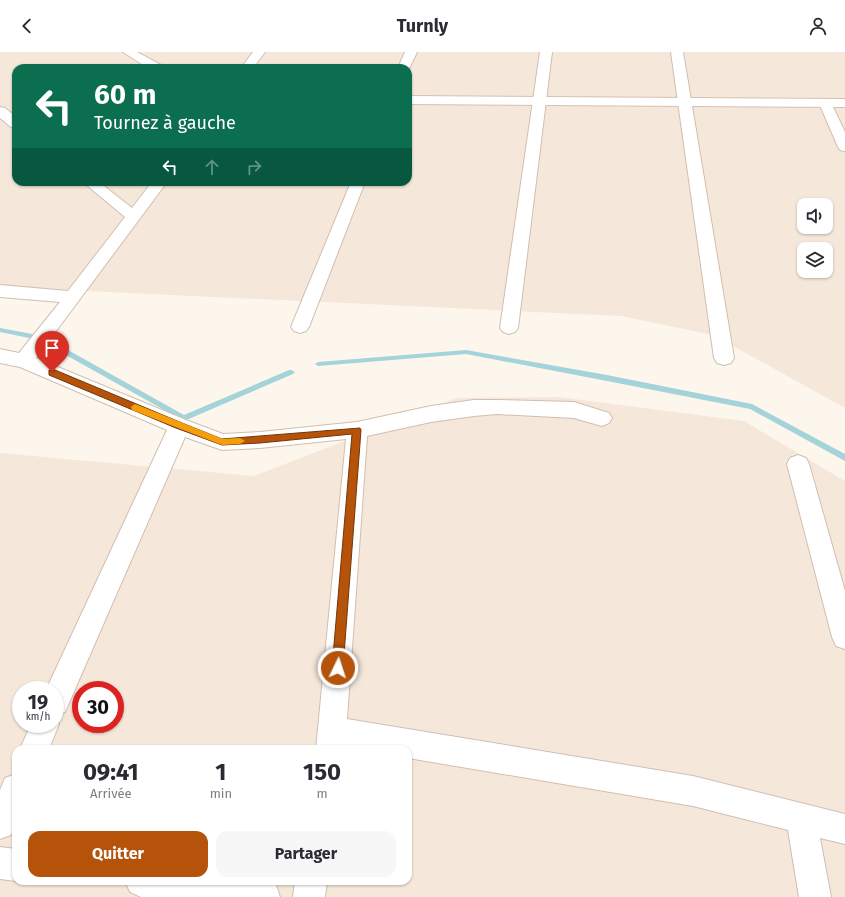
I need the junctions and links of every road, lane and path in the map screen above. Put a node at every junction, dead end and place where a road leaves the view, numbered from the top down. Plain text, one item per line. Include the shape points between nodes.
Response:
1 (129, 52) edge
2 (259, 52) edge
3 (411, 52) edge
4 (546, 52) edge
5 (677, 52) edge
6 (150, 64) edge
7 (250, 64) edge
8 (406, 64) edge
9 (412, 100) edge
10 (539, 100) junction
11 (684, 102) junction
12 (825, 103) junction
13 (845, 103) edge
14 (0, 111) edge
15 (12, 121) edge
16 (845, 147) edge
17 (95, 186) edge
18 (157, 186) edge
19 (356, 186) edge
20 (134, 216) junction
21 (0, 291) edge
22 (72, 297) junction
23 (300, 327) dead end
24 (509, 328) dead end
25 (0, 356) edge
26 (724, 358) dead end
27 (24, 361) junction
28 (602, 418) dead end
29 (179, 426) junction
30 (357, 430) junction
31 (798, 464) dead end
32 (845, 637) edge
33 (64, 682) edge
34 (41, 733) edge
35 (332, 740) edge
36 (36, 745) edge
37 (367, 745) edge
38 (412, 751) edge
39 (12, 798) edge
40 (801, 818) junction
41 (0, 824) edge
42 (845, 829) edge
43 (0, 863) edge
44 (12, 864) edge
45 (172, 885) edge
46 (310, 885) edge
47 (264, 897) edge
48 (309, 897) edge
49 (815, 897) edge

1 - 6 street
2 - 7 street
3 - 8 street
4 - 10 street
5 - 11 street
9 - 10 street
10 - 11 street
10 - 24 street
11 - 12 street
11 - 26 street
12 - 13 street
12 - 16 street
14 - 15 street
17 - 20 street
18 - 20 street
19 - 23 street
20 - 22 street
21 - 22 street
22 - 27 street
25 - 27 street
27 - 29 street
28 - 30 street via 574,410 498,407 461,409
29 - 30 street via 222,442
29 - 33 street
30 - 35 street
31 - 32 street
34 - 36 street
35 - 37 street
38 - 40 street via 693,791
39 - 41 street
40 - 42 street
40 - 49 street
43 - 44 street
45 - 47 street
46 - 48 street

